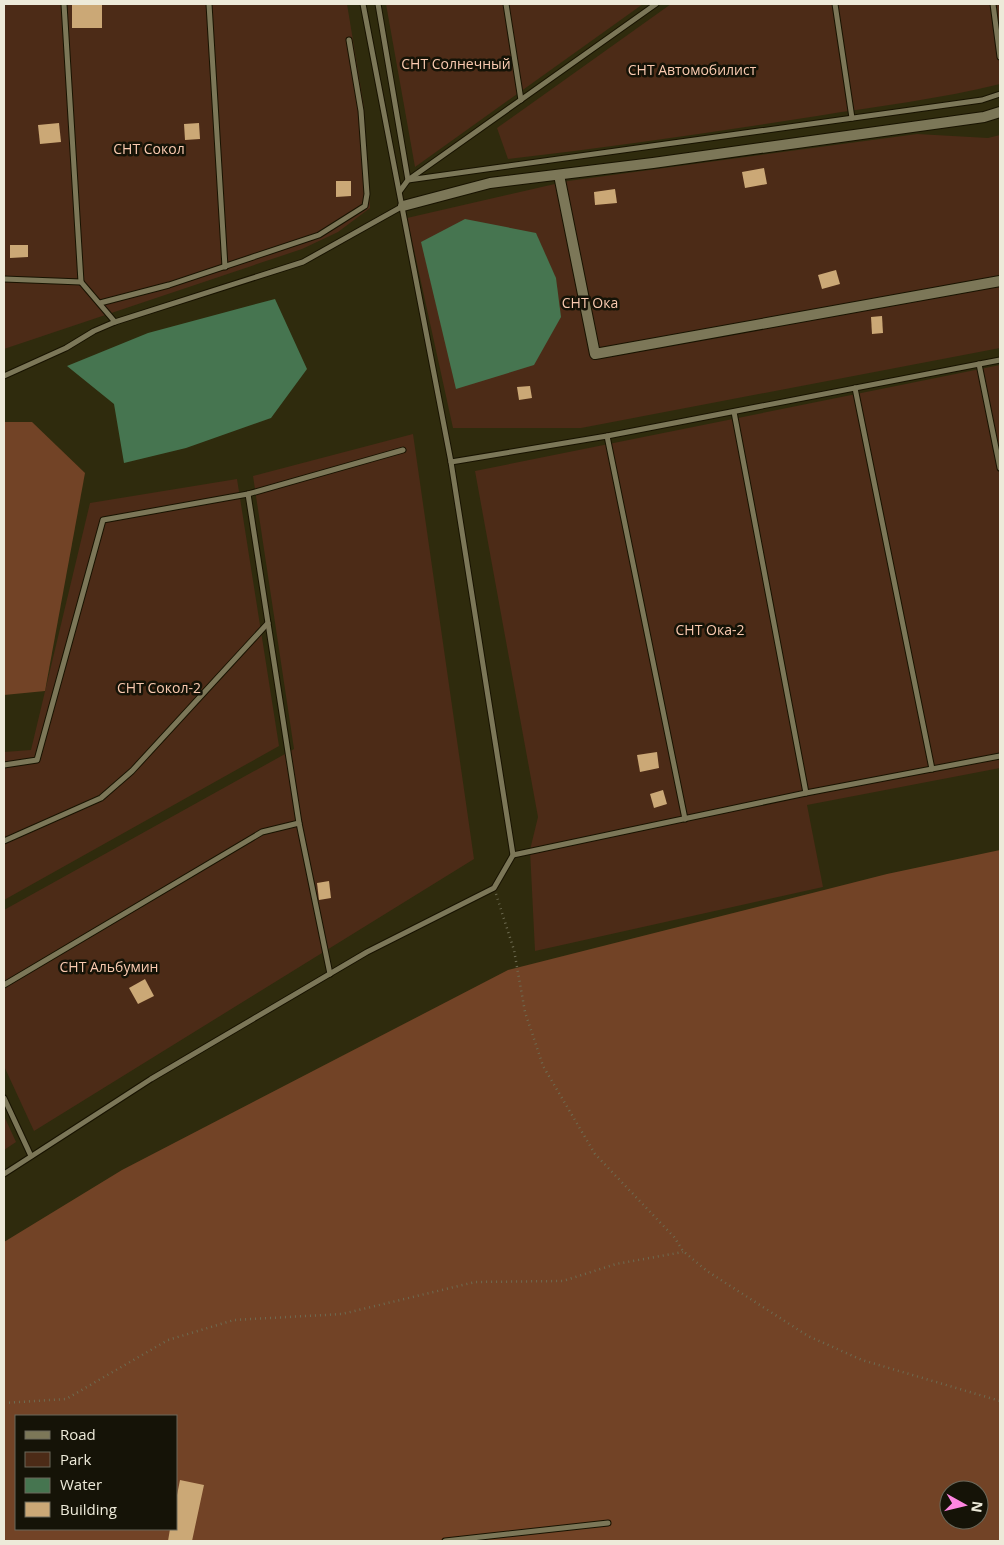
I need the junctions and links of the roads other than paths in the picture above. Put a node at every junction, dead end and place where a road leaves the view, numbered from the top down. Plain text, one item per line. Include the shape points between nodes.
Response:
1 (64, 4) edge
2 (209, 4) edge
3 (363, 4) edge
4 (378, 4) edge
5 (506, 4) edge
6 (656, 4) edge
7 (836, 4) edge
8 (993, 4) edge
9 (349, 40) dead end
10 (1000, 57) edge
11 (1000, 94) edge
12 (521, 100) junction
13 (1000, 112) edge
14 (852, 118) junction
15 (559, 175) junction
16 (408, 180) junction
17 (400, 191) junction
18 (403, 206) junction
19 (225, 266) junction
20 (4, 279) edge
21 (1000, 281) edge
22 (81, 282) junction
23 (100, 303) junction
24 (116, 322) junction
25 (1000, 360) edge
26 (979, 364) junction
27 (4, 376) edge
28 (855, 388) junction
29 (734, 412) junction
30 (607, 436) junction
31 (403, 450) dead end
32 (451, 462) junction
33 (1000, 468) edge
34 (248, 494) junction
35 (268, 622) junction
36 (1000, 756) edge
37 (4, 764) edge
38 (932, 769) junction
39 (806, 793) junction
40 (685, 819) junction
41 (299, 823) junction
42 (4, 841) edge
43 (513, 855) junction
44 (330, 974) junction
45 (4, 984) edge
46 (4, 1098) edge
47 (31, 1156) junction
48 (4, 1174) edge
49 (608, 1523) dead end
50 (444, 1541) edge

1 - 22 lane
2 - 19 lane
3 - 17 lane
4 - 16 lane
5 - 12 lane
6 - 12 lane
7 - 14 lane
8 - 10 lane
9 - 19 lane via 360,111 367,194 365,206 319,235
11 - 14 lane via 982,100
12 - 16 lane
13 - 15 street via 984,117
14 - 16 lane
15 - 18 street via 490,183
15 - 21 street via 595,354
16 - 17 lane
17 - 18 lane
18 - 24 lane via 303,262
18 - 32 lane
19 - 23 lane
20 - 22 lane
22 - 23 lane
23 - 24 lane
24 - 27 lane
25 - 26 lane
26 - 28 lane
26 - 33 lane
28 - 29 lane
28 - 38 lane
29 - 30 lane
29 - 39 lane
30 - 32 lane
30 - 40 lane
31 - 34 lane
32 - 43 lane
34 - 35 lane
34 - 37 lane via 103,520 37,760
35 - 41 lane
35 - 42 lane via 132,771 101,798
36 - 38 lane
38 - 39 lane
39 - 40 lane
40 - 43 lane
41 - 44 lane
41 - 45 lane via 262,832
43 - 44 lane via 494,888
44 - 47 lane via 150,1079
46 - 47 lane
47 - 48 lane
49 - 50 lane

